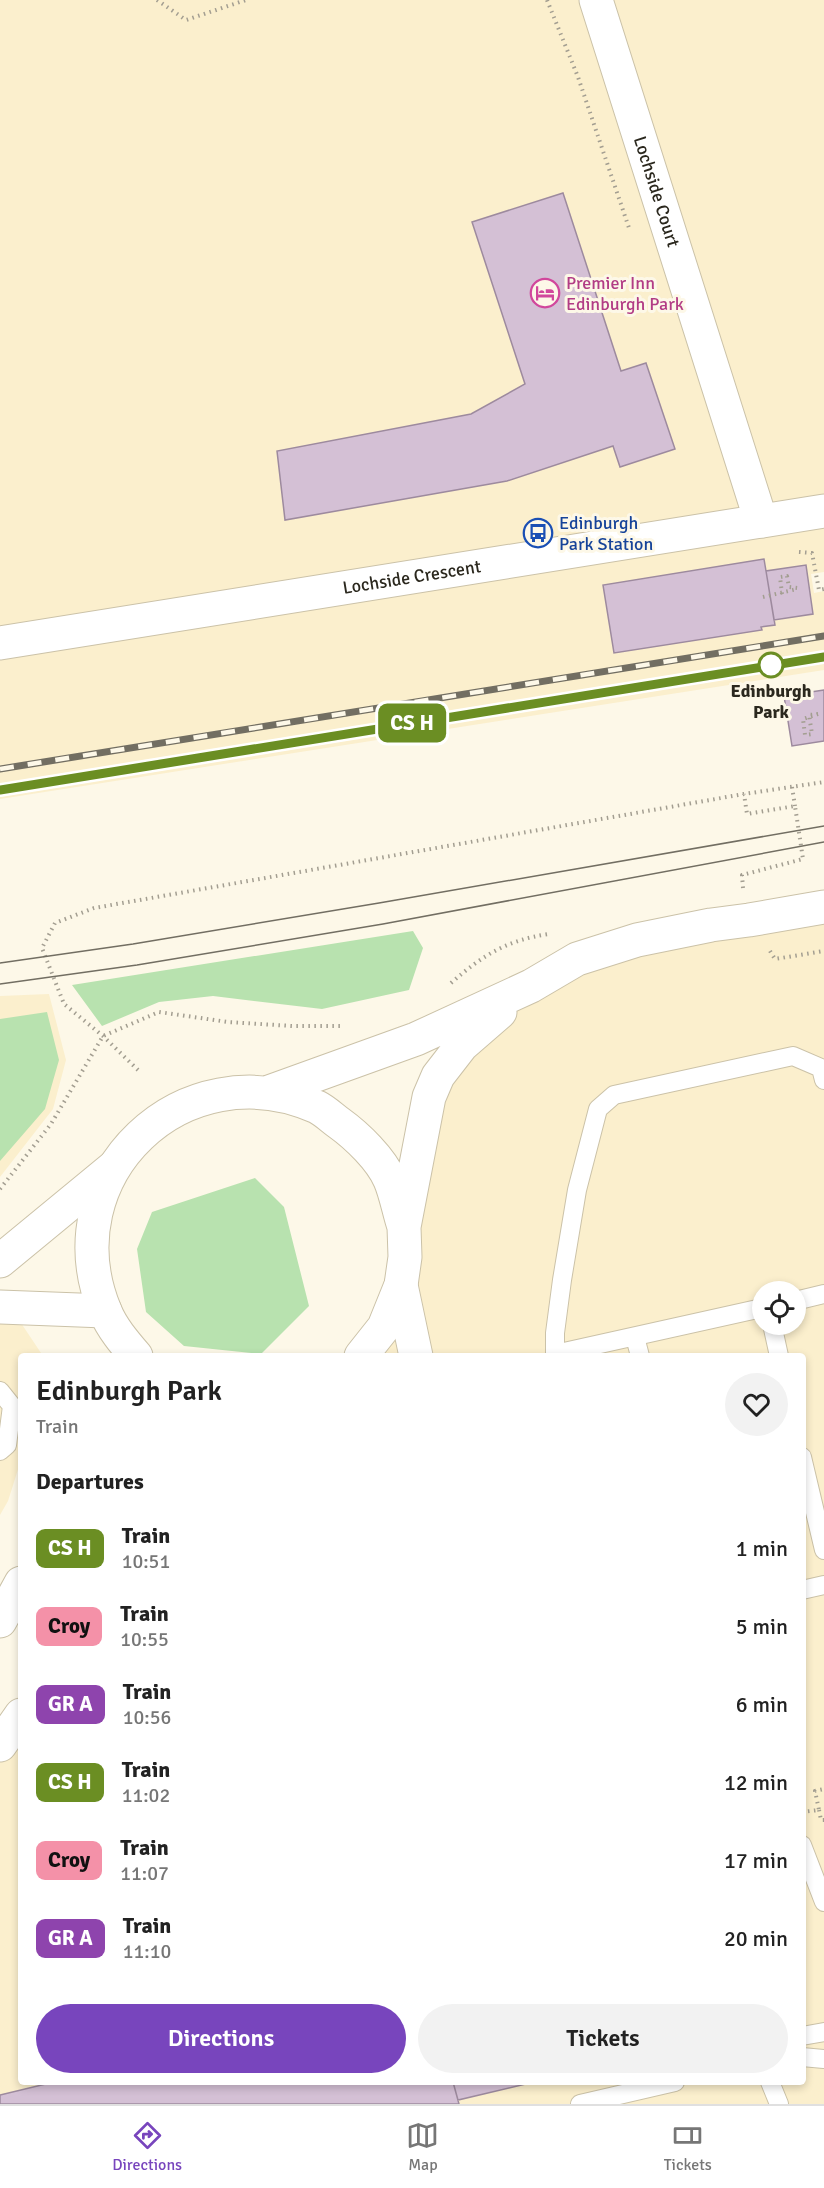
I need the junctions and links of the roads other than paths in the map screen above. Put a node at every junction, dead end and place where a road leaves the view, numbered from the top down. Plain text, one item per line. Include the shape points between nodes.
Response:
1 (596, 0) edge
2 (824, 511) edge
3 (761, 521) junction
4 (0, 643) edge
5 (824, 907) edge
6 (531, 986) junction
7 (824, 1080) edge
8 (269, 1092) junction
9 (114, 1167) junction
10 (404, 1227) junction
11 (0, 1261) edge
12 (401, 1285) junction
13 (824, 1294) edge
14 (806, 1298) edge
15 (0, 1306) edge
16 (752, 1310) edge
17 (108, 1332) edge
18 (774, 1335) edge
19 (635, 1337) junction
20 (132, 1353) edge
21 (363, 1353) edge
22 (415, 1353) edge
23 (555, 1353) edge
24 (564, 1353) edge
25 (639, 1353) edge
26 (778, 1353) edge
27 (0, 1391) edge
28 (0, 1451) edge
29 (806, 1491) edge
30 (824, 1550) edge
31 (824, 1585) edge
32 (18, 1589) edge
33 (806, 1589) edge
34 (0, 1622) edge
35 (18, 1719) edge
36 (0, 1745) edge
37 (806, 1855) edge
38 (824, 1902) edge
39 (824, 2032) edge
40 (806, 2035) edge
41 (806, 2057) edge
42 (824, 2059) edge
43 (662, 2085) edge
44 (771, 2085) edge
45 (580, 2104) edge
46 (779, 2104) edge

1 - 3 street, Lochside Court
2 - 3 street, Lochside Crescent
3 - 4 street, Lochside Crescent
5 - 6 street via 637,940 577,959
6 - 8 street via 416,1040
6 - 10 street via 462,1045 438,1076 429,1097
7 - 23 lane via 821,1068 793,1056 614,1095 598,1109 577,1190
8 - 9 street via 218,1094 176,1108 141,1134
8 - 10 street via 318,1107 360,1137 390,1179
9 - 11 street
9 - 17 street via 99,1201 92,1238 94,1275
10 - 12 street
12 - 21 street via 384,1327
12 - 22 street
13 - 14 lane
15 - 17 street
16 - 19 lane
17 - 20 street
18 - 26 lane
19 - 24 lane
19 - 25 lane
27 - 28 lane via 12,1406 7,1445
29 - 30 lane
31 - 33 lane
32 - 34 street
35 - 36 street
37 - 38 lane
39 - 40 lane
41 - 42 lane
43 - 45 lane
44 - 46 lane

